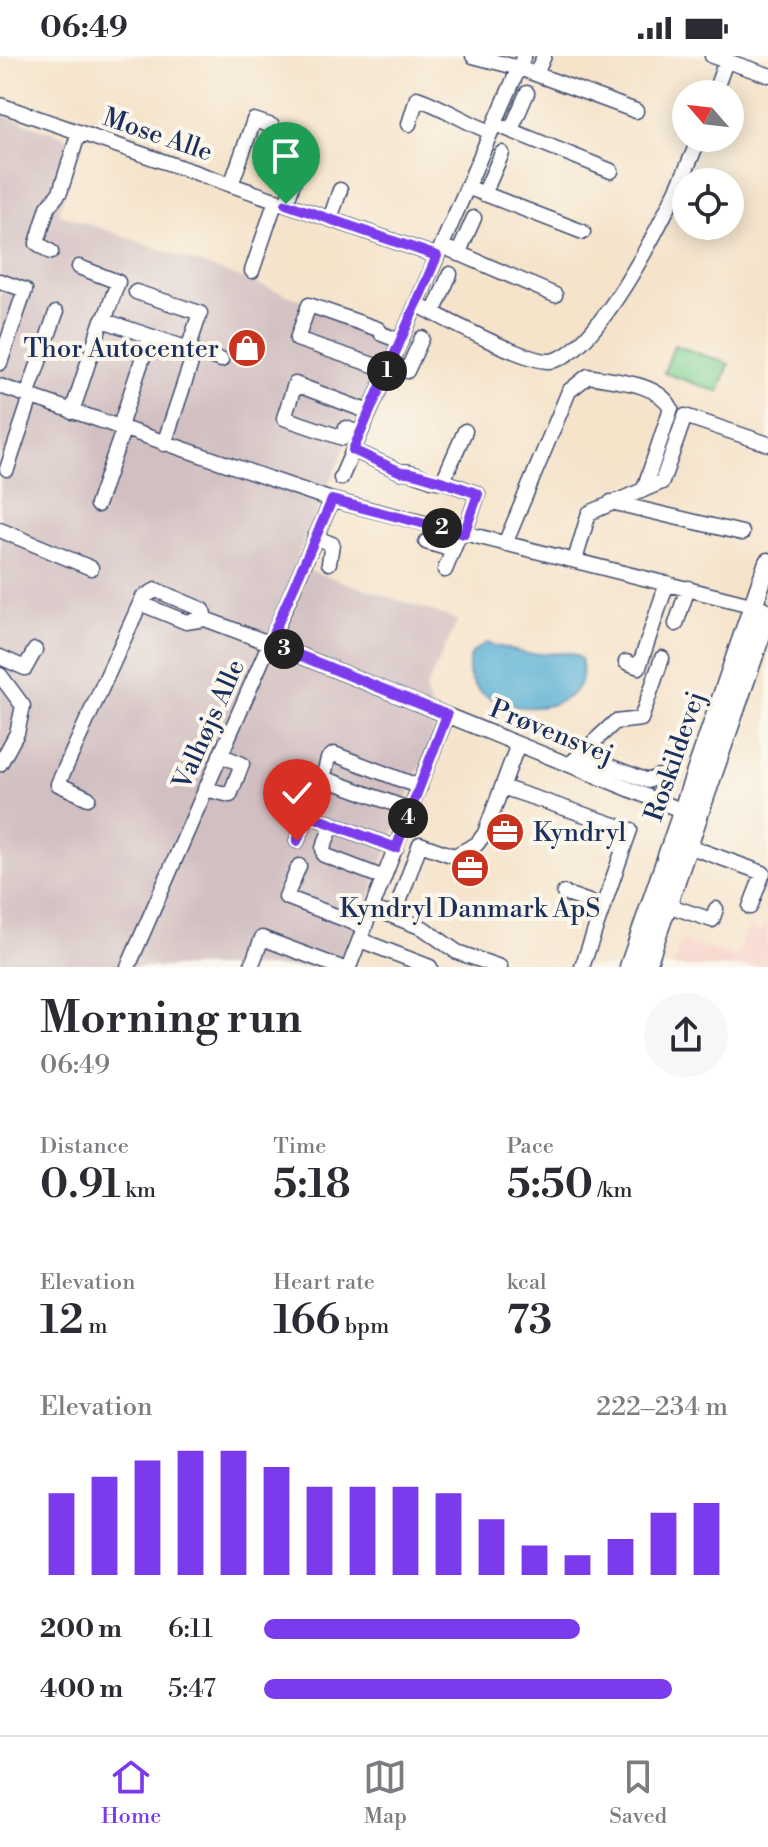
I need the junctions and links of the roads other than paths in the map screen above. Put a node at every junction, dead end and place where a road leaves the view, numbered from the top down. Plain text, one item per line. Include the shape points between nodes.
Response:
1 (473, 56) edge
2 (544, 56) edge
3 (719, 58) edge
4 (522, 62) edge
5 (536, 74) junction
6 (768, 75) edge
7 (716, 80) edge
8 (527, 93) dead end
9 (0, 105) edge
10 (636, 111) dead end
11 (409, 124) dead end
12 (493, 128) junction
13 (511, 130) junction
14 (273, 131) dead end
15 (79, 132) junction
16 (692, 152) edge
17 (502, 153) dead end
18 (300, 162) dead end
19 (611, 171) dead end
20 (231, 185) junction
21 (467, 187) junction
22 (340, 190) dead end
23 (484, 194) junction
24 (281, 202) junction
25 (474, 218) dead end
26 (330, 219) junction
27 (583, 232) dead end
28 (440, 251) junction
29 (51, 252) dead end
30 (458, 254) junction
31 (79, 267) dead end
32 (252, 271) dead end
33 (450, 274) dead end
34 (0, 281) edge
35 (136, 292) dead end
36 (555, 295) dead end
37 (416, 304) junction
38 (56, 313) dead end
39 (433, 313) junction
40 (104, 321) junction
41 (150, 336) junction
42 (422, 338) dead end
43 (400, 341) junction
44 (192, 350) junction
45 (221, 360) dead end
46 (0, 363) edge
47 (389, 367) junction
48 (0, 386) edge
49 (29, 397) junction
50 (72, 412) junction
51 (369, 412) junction
52 (121, 430) junction
53 (465, 431) dead end
54 (360, 434) junction
55 (164, 444) junction
56 (768, 444) edge
57 (353, 450) junction
58 (7, 469) dead end
59 (341, 478) dead end
60 (443, 481) junction
61 (644, 489) junction
62 (332, 500) junction
63 (611, 502) junction
64 (97, 505) dead end
65 (0, 530) edge
66 (462, 533) junction
67 (742, 533) dead end
68 (315, 537) junction
69 (426, 542) dead end
70 (505, 544) junction
71 (453, 550) junction
72 (575, 560) junction
73 (768, 562) edge
74 (329, 563) dead end
75 (91, 568) dead end
76 (445, 570) dead end
77 (667, 583) junction
78 (688, 588) junction
79 (763, 610) edge
80 (676, 624) dead end
81 (269, 643) junction
82 (35, 650) dead end
83 (0, 657) edge
84 (662, 658) dead end
85 (626, 662) dead end
86 (0, 675) edge
87 (447, 715) junction
88 (518, 744) junction
89 (220, 755) junction
90 (575, 760) junction
91 (0, 764) edge
92 (420, 787) junction
93 (502, 787) junction
94 (205, 789) junction
95 (88, 798) dead end
96 (411, 810) junction
97 (319, 811) dead end
98 (683, 811) junction
99 (333, 824) junction
100 (297, 841) dead end
101 (397, 845) junction
102 (688, 846) junction
103 (299, 866) dead end
104 (384, 878) junction
105 (564, 893) dead end
106 (667, 905) junction
107 (603, 907) junction
108 (750, 907) dead end
109 (372, 908) junction
110 (716, 909) dead end
111 (394, 916) junction
112 (362, 933) junction
113 (402, 962) edge
114 (128, 967) edge
115 (251, 967) edge
116 (339, 967) edge
117 (349, 967) edge
118 (430, 967) edge
119 (500, 967) edge
120 (582, 967) edge
121 (629, 967) edge
122 (646, 967) edge

1 - 4 street
2 - 5 street
3 - 6 street
3 - 7 street
4 - 5 street
4 - 12 street
5 - 10 street
8 - 13 street
9 - 15 street, Mose Alle
11 - 12 street via 417,98 452,110 461,121
12 - 13 street
12 - 21 street
13 - 19 street
14 - 20 street via 254,120
15 - 20 street, Mose Alle
15 - 29 street via 37,243
16 - 39 street via 633,274 600,321 560,359 536,360
17 - 23 street
18 - 24 street
20 - 24 street, Mose Alle
21 - 23 street
21 - 28 street
22 - 26 street
23 - 27 street
24 - 26 street, Mose Alle
24 - 32 street
25 - 30 street
26 - 28 street, Mose Alle
28 - 30 street
28 - 37 street
30 - 36 street
31 - 40 street via 118,282
33 - 39 street
34 - 46 street via 25,290
35 - 44 street via 200,313
37 - 39 street
37 - 43 street
38 - 49 street
40 - 41 street
40 - 50 street
41 - 44 street
41 - 52 street
42 - 47 street via 407,371
43 - 47 street
43 - 47 street via 309,305 297,339
44 - 45 street
44 - 55 street
47 - 51 street
48 - 49 street
49 - 50 street
49 - 58 street
50 - 52 street
51 - 54 street
51 - 54 street via 295,384 284,418 343,438 346,428
52 - 55 street
52 - 64 street
53 - 60 street
54 - 57 street
55 - 62 street
56 - 61 street via 685,416 662,482
57 - 59 street
57 - 60 street via 401,472
60 - 66 street via 478,494
61 - 63 street
61 - 70 street via 671,408 650,389 588,376 569,391
62 - 66 street
62 - 68 street, Valhøjs Alle
63 - 67 street
63 - 72 street via 589,513
65 - 75 street
66 - 70 street
66 - 71 street
68 - 74 street via 332,544
68 - 81 street, Valhøjs Alle
69 - 71 street
70 - 72 street
71 - 76 street
72 - 77 street
73 - 79 main road, Roskildevej
77 - 78 street
77 - 85 street via 639,667
78 - 79 street
78 - 80 street
79 - 98 main road, Roskildevej
79 - 102 main road, Roskildevej
81 - 87 street, Prøvensvej
81 - 89 street, Valhøjs Alle
81 - 95 street, Prøvensvej via 205,619 186,622 142,604 58,784
82 - 83 street via 25,668
84 - 90 street via 641,719 615,722
86 - 91 street via 23,706 17,733
87 - 88 street, Prøvensvej
87 - 92 street
88 - 90 street, Prøvensvej
88 - 93 street
89 - 94 street, Valhøjs Alle
89 - 94 street via 242,764 230,795
90 - 98 street, Prøvensvej via 649,784
92 - 96 street
92 - 96 street via 334,754 328,759 323,778
93 - 107 street via 630,830
93 - 111 street via 477,844 454,856 420,844
94 - 114 street, Valhøjs Alle
96 - 101 street
97 - 101 street
98 - 121 main road, Roskildevej
99 - 100 street via 308,815
99 - 101 street
99 - 104 street via 324,855
101 - 104 street
102 - 106 main road, Roskildevej
102 - 108 street via 763,873
103 - 112 street via 286,897
104 - 109 street
105 - 107 street
106 - 110 street via 712,920
106 - 122 main road, Roskildevej
107 - 120 street
109 - 111 street
109 - 112 street
111 - 119 street via 457,952
112 - 113 street
112 - 117 street
113 - 118 street
115 - 116 street via 262,938

